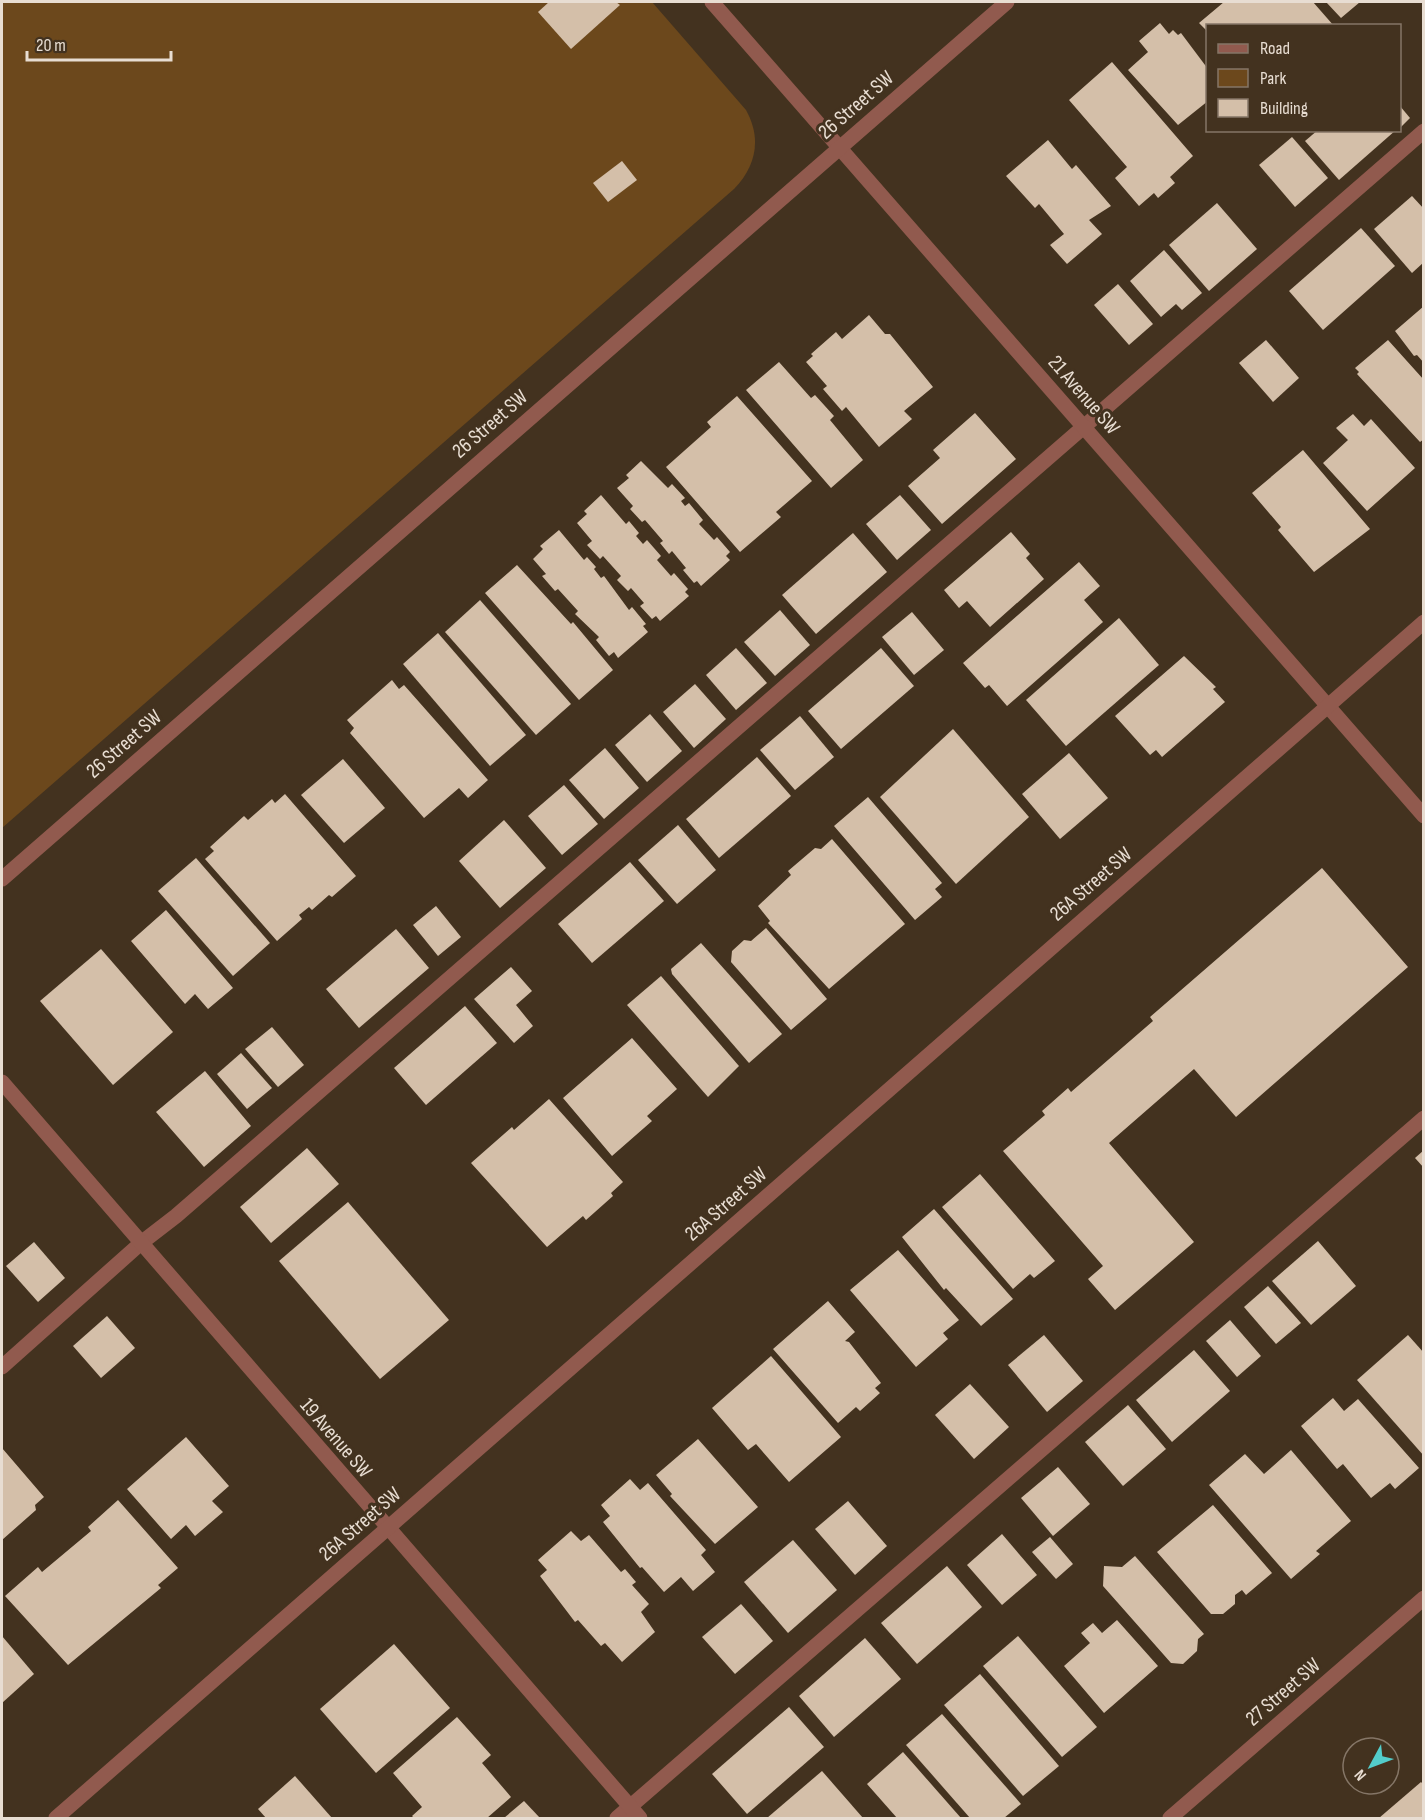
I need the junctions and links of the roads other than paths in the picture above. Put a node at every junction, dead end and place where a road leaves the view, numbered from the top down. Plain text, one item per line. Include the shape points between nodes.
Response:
1 (712, 2) edge
2 (1007, 2) edge
3 (1424, 131) edge
4 (838, 148) junction
5 (1085, 427) junction
6 (1424, 622) edge
7 (1327, 706) junction
8 (1424, 816) edge
9 (2, 879) edge
10 (2, 1082) edge
11 (1424, 1118) edge
12 (141, 1243) junction
13 (2, 1367) edge
14 (386, 1529) junction
15 (1424, 1598) edge
16 (635, 1813) edge
17 (56, 1818) edge
18 (616, 1818) edge
19 (1170, 1818) edge

1 - 4 street, 21 Avenue SW
2 - 4 street, 26 Street SW
3 - 5 street
4 - 5 street, 21 Avenue SW
4 - 9 street, 26 Street SW
5 - 7 street, 21 Avenue SW
5 - 12 street
6 - 7 street, 26A Street SW
7 - 8 street, 21 Avenue SW
7 - 14 street, 26A Street SW
10 - 12 street, 19 Avenue SW
11 - 16 street
12 - 13 street
12 - 14 street, 19 Avenue SW
14 - 16 street, 19 Avenue SW
14 - 17 street, 26A Street SW
15 - 19 street, 27 Street SW
16 - 18 street

